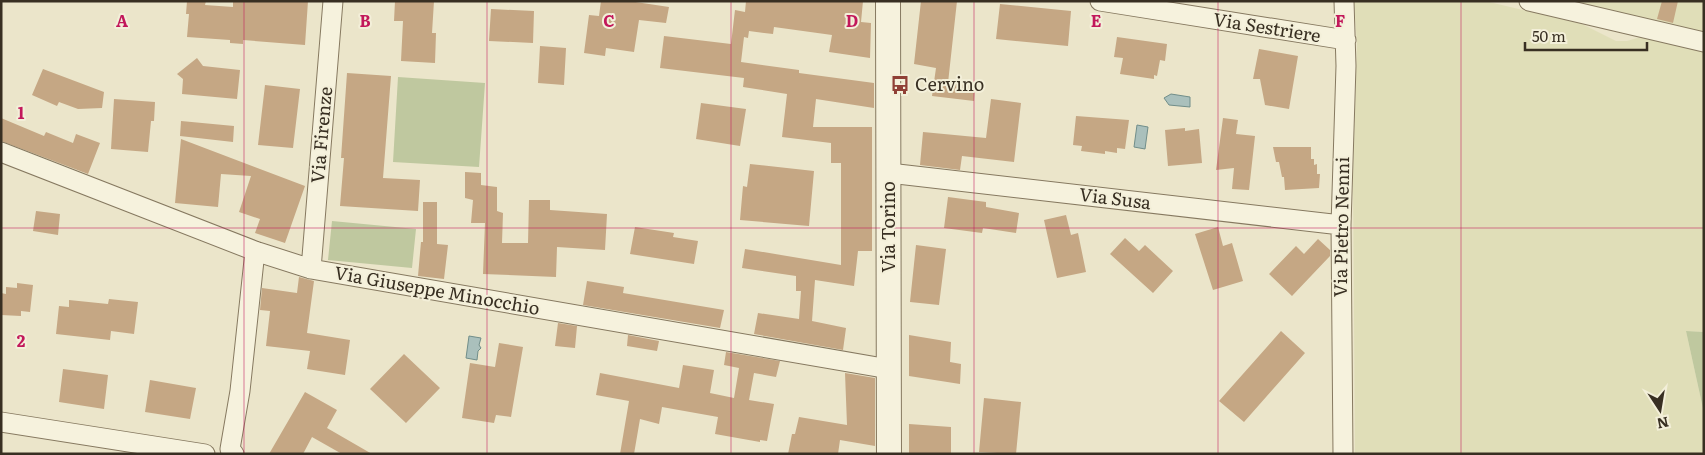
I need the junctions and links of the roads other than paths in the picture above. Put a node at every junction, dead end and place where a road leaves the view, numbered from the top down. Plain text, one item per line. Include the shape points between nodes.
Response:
1 (333, 1) edge
2 (888, 1) edge
3 (1100, 1) edge
4 (1344, 1) edge
5 (1529, 1) edge
6 (1346, 40) junction
7 (1704, 42) edge
8 (1, 152) edge
9 (889, 173) junction
10 (1341, 225) junction
11 (255, 251) junction
12 (311, 269) junction
13 (889, 370) junction
14 (1, 422) edge
15 (232, 451) edge
16 (206, 454) edge
17 (211, 454) edge
18 (889, 454) edge
19 (1343, 454) edge

1 - 12 street, Via Firenze
2 - 9 street, Via Torino
3 - 6 street, Via Sestriere
4 - 6 street, Via Pietro Nenni
5 - 7 street
6 - 10 street, Via Pietro Nenni
8 - 11 street, Via Giuseppe Minocchio
9 - 10 street, Via Susa
9 - 13 street, Via Torino
10 - 19 street, Via Pietro Nenni
11 - 12 street, Via Giuseppe Minocchio
11 - 15 street
12 - 13 street, Via Giuseppe Minocchio
13 - 18 street, Via Torino
14 - 16 street
15 - 17 street

